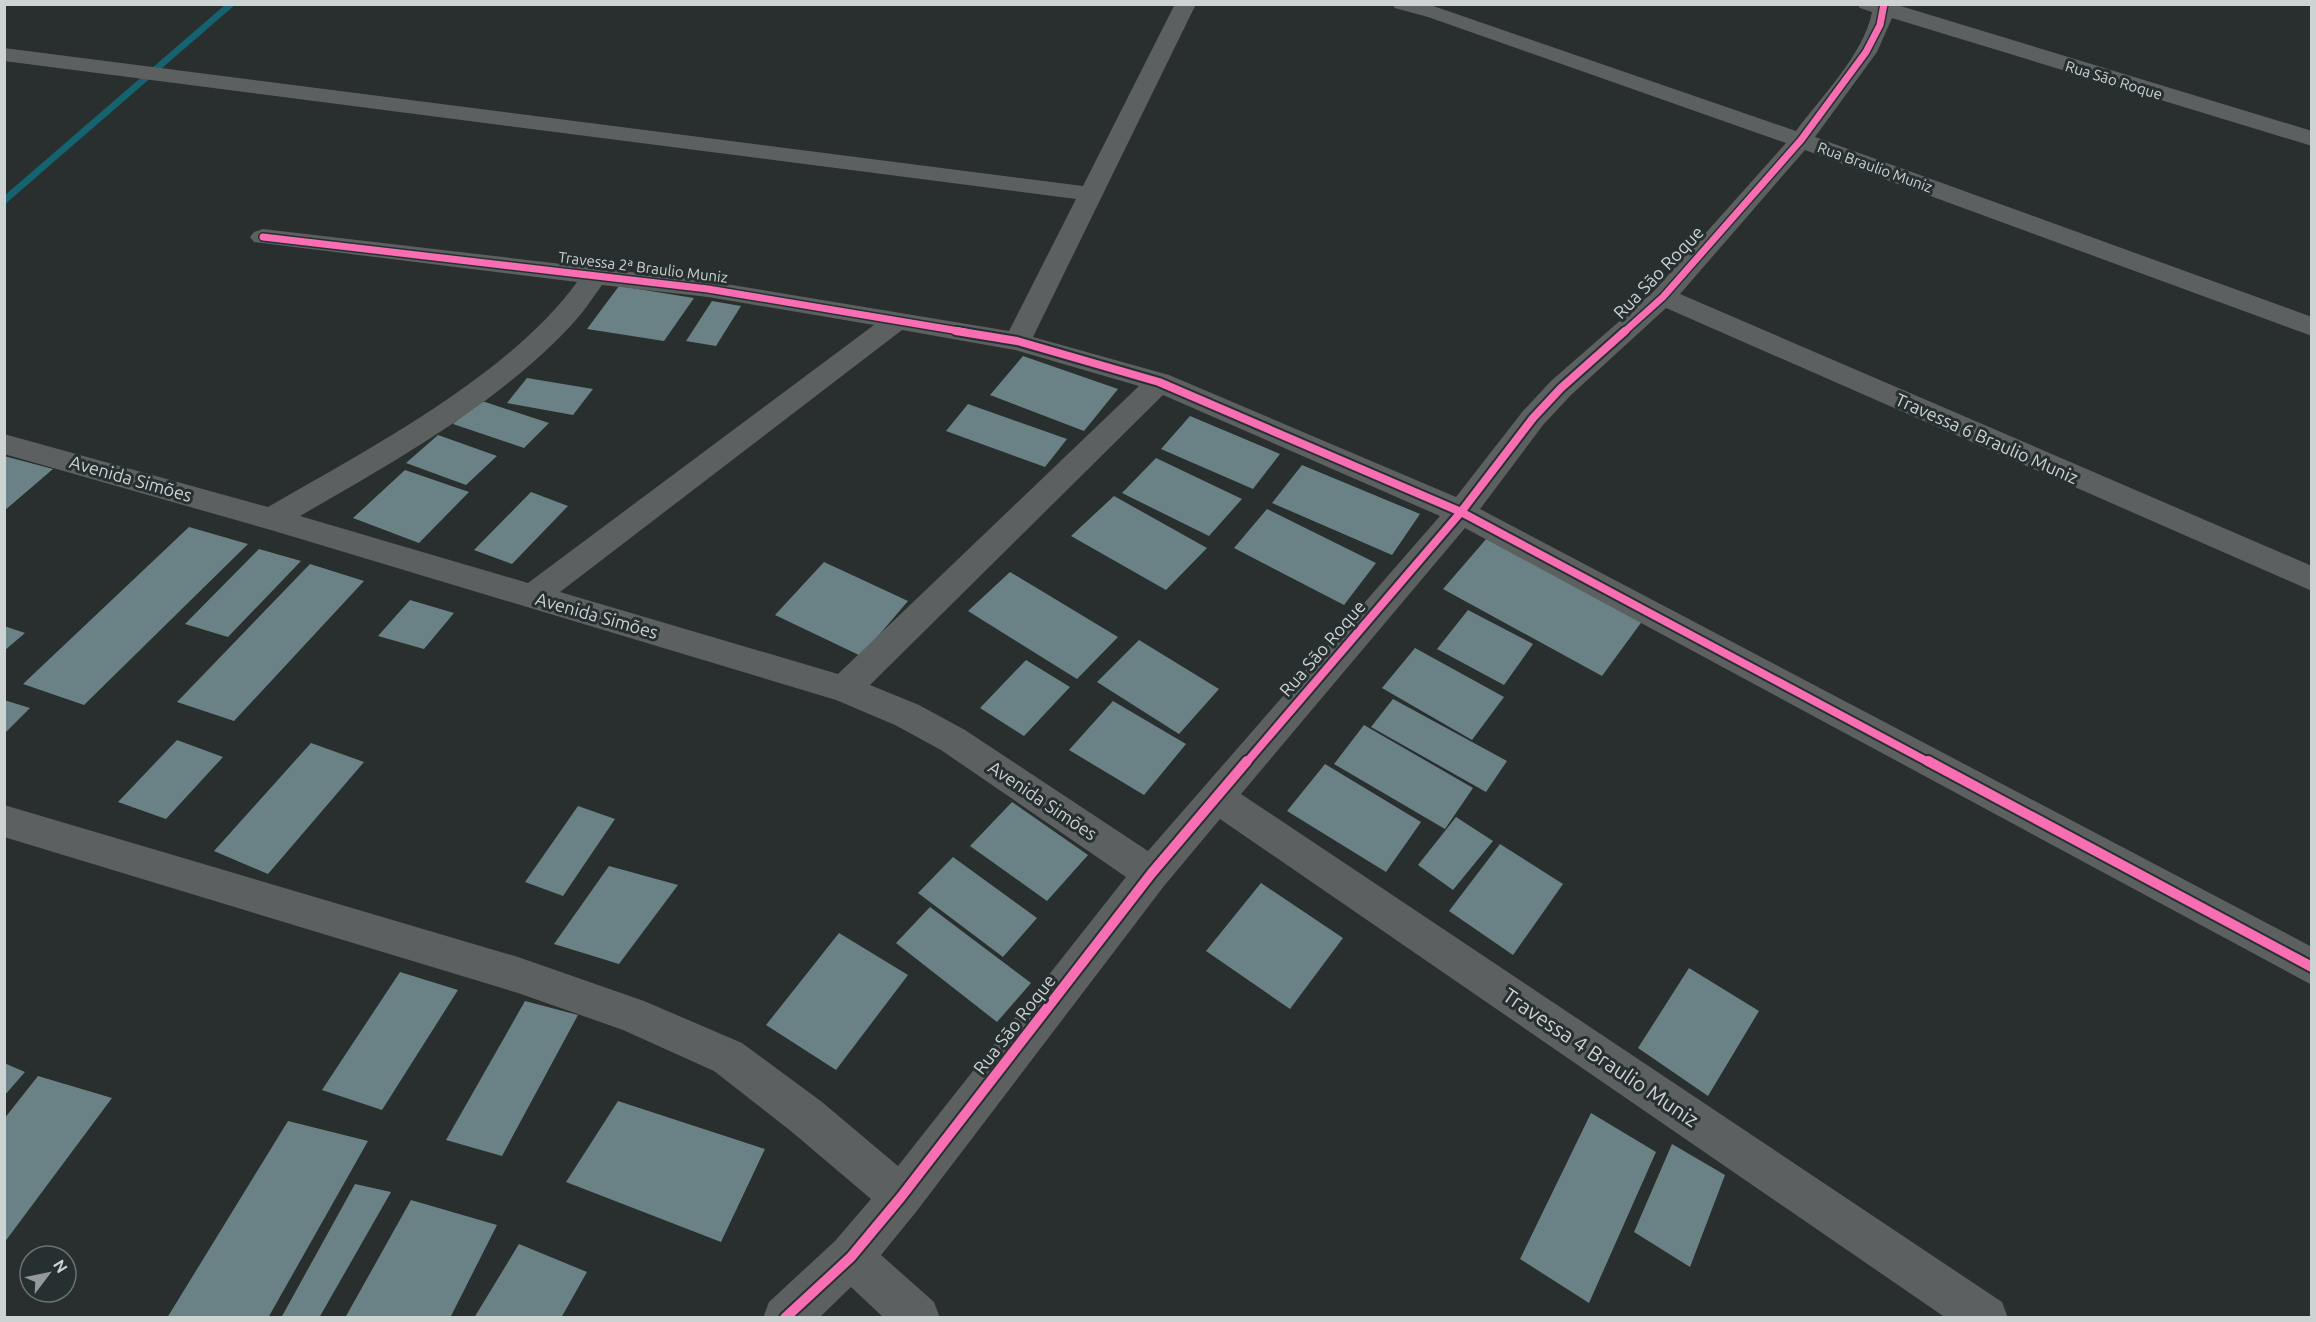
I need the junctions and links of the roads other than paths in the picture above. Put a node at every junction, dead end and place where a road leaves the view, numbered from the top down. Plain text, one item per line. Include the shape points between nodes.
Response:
1 (1186, 4) edge
2 (1402, 4) edge
3 (1878, 6) edge
4 (1447, 10) edge
5 (4, 54) edge
6 (2312, 139) edge
7 (1801, 140) junction
8 (1092, 194) junction
9 (263, 237) dead end
10 (594, 277) junction
11 (1663, 297) junction
12 (897, 321) junction
13 (2312, 327) edge
14 (1017, 341) junction
15 (1159, 382) junction
16 (4, 444) edge
17 (1461, 512) junction
18 (271, 519) junction
19 (2312, 579) edge
20 (533, 596) junction
21 (844, 689) junction
22 (1216, 797) junction
23 (4, 821) edge
24 (1150, 874) junction
25 (2312, 967) edge
26 (901, 1197) junction
27 (851, 1257) junction
28 (785, 1317) edge
29 (918, 1317) edge
30 (1986, 1317) edge

1 - 8 street
2 - 4 street, Rua Braulio Muniz
3 - 6 street, Rua São Roque
3 - 7 street, Rua São Roque via 1880,25 1866,52
4 - 7 street, Rua Braulio Muniz
5 - 8 street
7 - 11 street, Rua São Roque
7 - 13 street, Rua Braulio Muniz
8 - 14 street
9 - 10 street, Travessa 2ª Braulio Muniz
10 - 12 street, Travessa 2ª Braulio Muniz via 708,289
10 - 18 street via 565,315 495,377 383,452
11 - 17 street, Rua São Roque via 1533,418
11 - 19 street, Travessa 6 Braulio Muniz
12 - 14 street, Travessa 2ª Braulio Muniz
12 - 20 street
14 - 15 street, Travessa 2ª Braulio Muniz
15 - 17 street, Travessa 2ª Braulio Muniz
15 - 21 street
16 - 18 street, Avenida Simões
17 - 22 street, Rua São Roque
17 - 25 street, Travessa 2ª Braulio Muniz
18 - 20 street, Avenida Simões
20 - 21 street, Avenida Simões
21 - 24 street, Avenida Simões via 908,715 953,740
22 - 24 street, Rua São Roque
22 - 30 street, Travessa 4 Braulio Muniz
23 - 26 street via 518,975 630,1014 728,1057 807,1117
24 - 26 street, Rua São Roque
26 - 27 street, Rua São Roque
27 - 28 street, Rua São Roque
27 - 29 street

